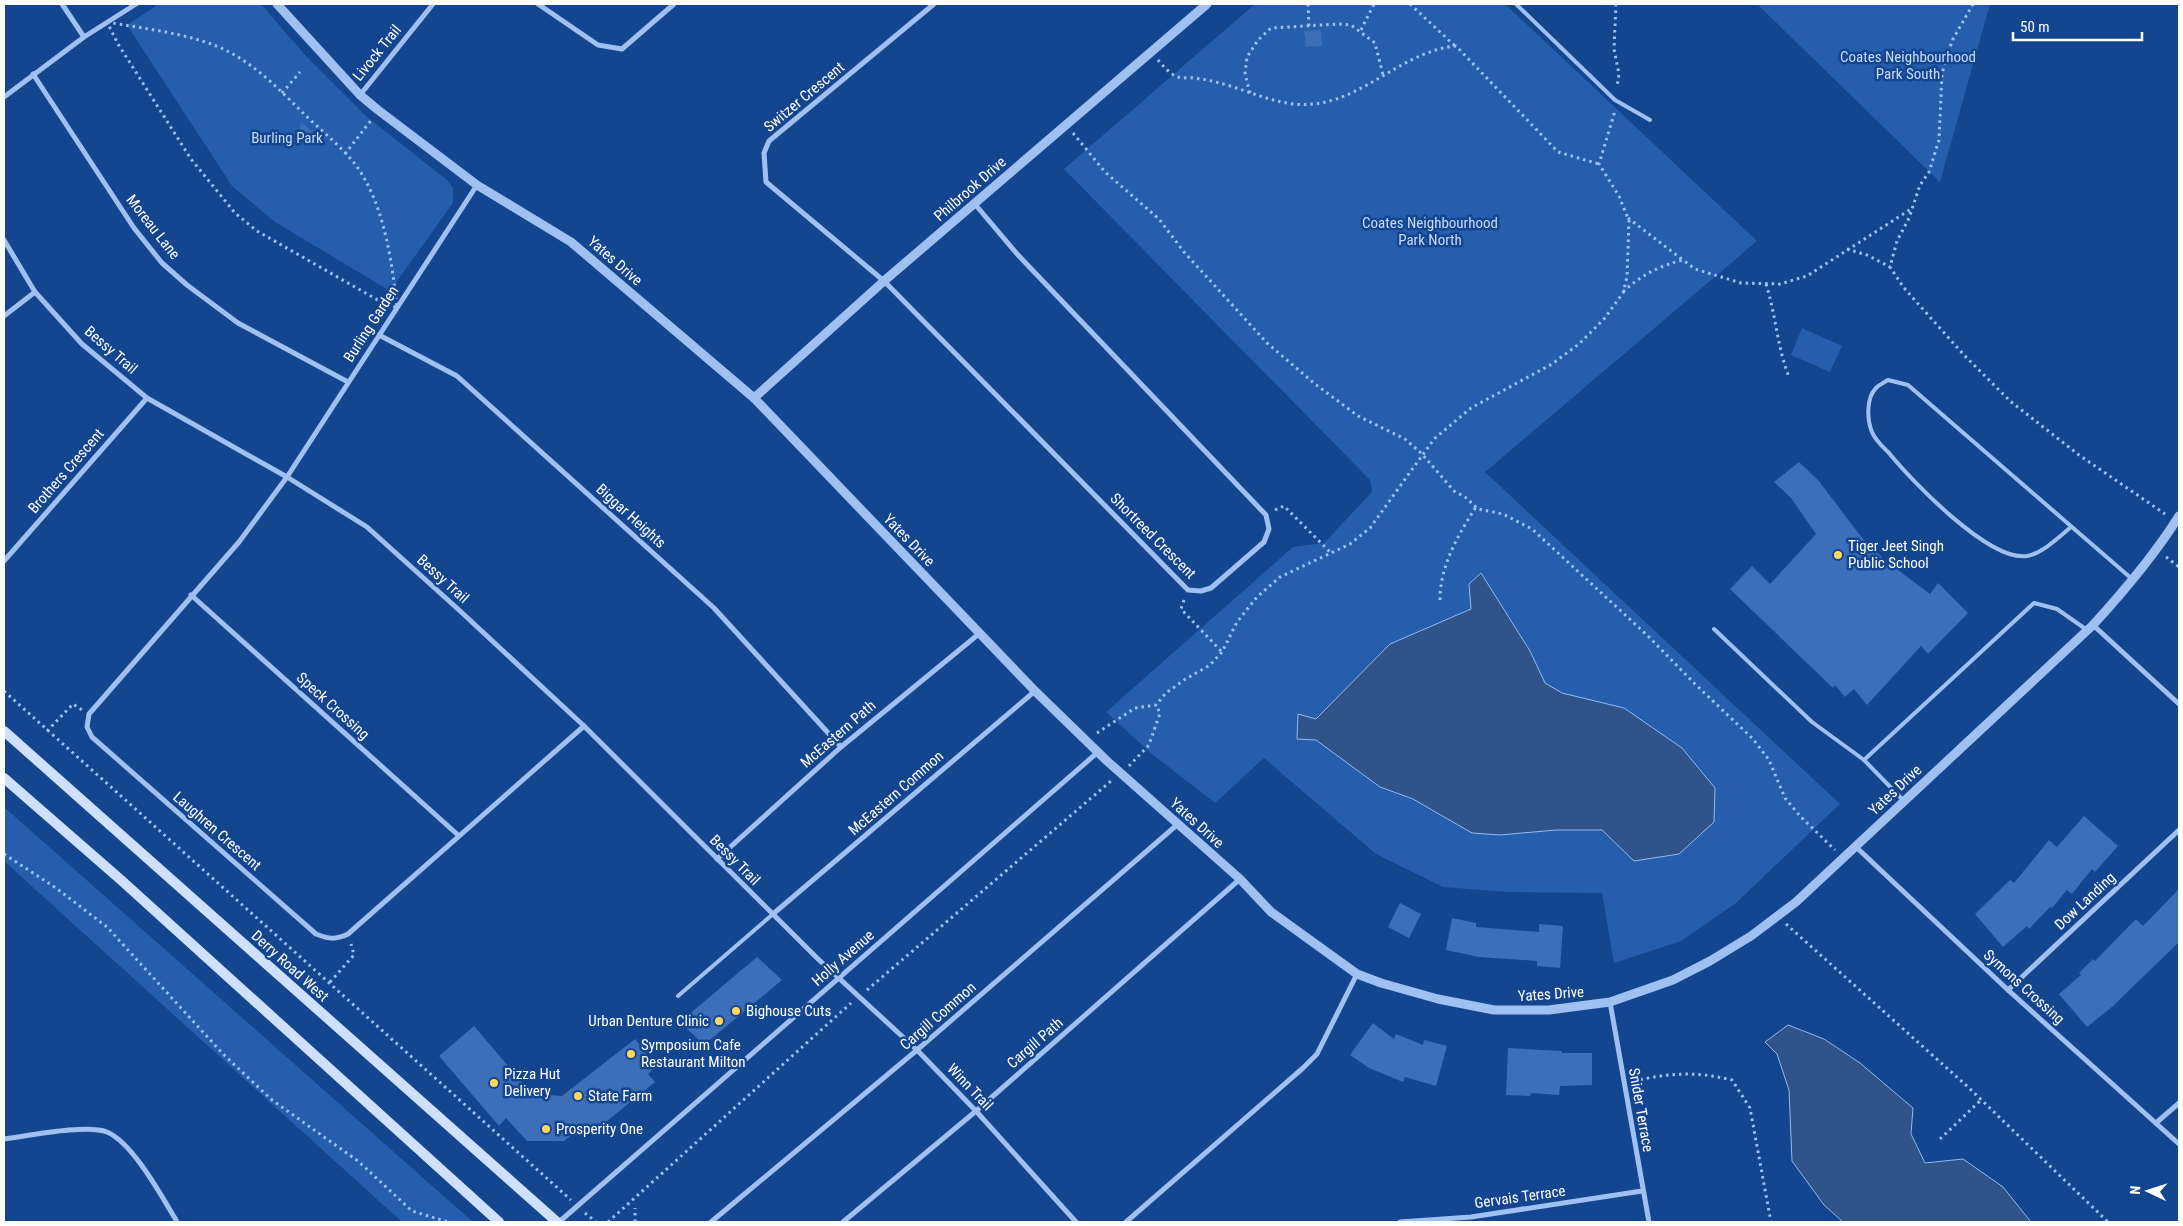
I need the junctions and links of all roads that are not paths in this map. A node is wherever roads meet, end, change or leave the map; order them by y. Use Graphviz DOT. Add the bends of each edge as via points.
graph roads {
  1 [pos="62,4"];
  2 [pos="136,4"];
  3 [pos="277,4"];
  4 [pos="433,4"];
  5 [pos="538,4"];
  6 [pos="674,4"];
  7 [pos="934,4"];
  8 [pos="1207,4"];
  9 [pos="1516,4"];
  10 [pos="84,37"];
  11 [pos="33,74"];
  12 [pos="360,95"];
  13 [pos="4,97"];
  14 [pos="1650,120"];
  15 [pos="477,185"];
  16 [pos="974,203"];
  17 [pos="4,240"];
  18 [pos="884,281"];
  19 [pos="35,292"];
  20 [pos="4,316"];
  21 [pos="380,335"];
  22 [pos="348,382"];
  23 [pos="147,398"];
  24 [pos="754,398"];
  25 [pos="287,477"];
  26 [pos="2177,519"];
  27 [pos="2072,527"];
  28 [pos="4,560"];
  29 [pos="2134,580"];
  30 [pos="191,595"];
  31 [pos="2090,627"];
  32 [pos="1714,630"];
  33 [pos="980,633"];
  34 [pos="1035,691"];
  35 [pos="2179,704"];
  36 [pos="584,726"];
  37 [pos="4,731"];
  38 [pos="841,746"];
  39 [pos="1098,752"];
  40 [pos="1864,760"];
  41 [pos="4,778"];
  42 [pos="1904,800"];
  43 [pos="1178,824"];
  44 [pos="2179,830"];
  45 [pos="458,835"];
  46 [pos="1855,846"];
  47 [pos="717,859"];
  48 [pos="1240,879"];
  49 [pos="773,914"];
  50 [pos="1357,974"];
  51 [pos="838,978"];
  52 [pos="2008,990"];
  53 [pos="678,996"];
  54 [pos="1610,1002"];
  55 [pos="917,1050"];
  56 [pos="2179,1102"];
  57 [pos="976,1111"];
  58 [pos="2156,1123"];
  59 [pos="4,1139"];
  60 [pos="2179,1144"];
  61 [pos="1642,1191"];
  62 [pos="176,1220"];
  63 [pos="1471,1220"];
  64 [pos="499,1222"];
  65 [pos="558,1222"];
  66 [pos="711,1222"];
  67 [pos="843,1222"];
  68 [pos="1076,1222"];
  69 [pos="1126,1222"];
  70 [pos="1400,1222"];
  71 [pos="1649,1222"];
  1 -- 10 [label="street"];
  2 -- 10 [label="street"];
  3 -- 12 [label="street, Yates Drive"];
  4 -- 12 [label="street, Livock Trail"];
  5 -- 6 [label="street" via="598,45 622,49"];
  7 -- 18 [label="street, Switzer Crescent" via="769,142 764,153 766,182"];
  8 -- 16 [label="street, Philbrook Drive"];
  9 -- 14 [label="lane" via="1615,100"];
  10 -- 11 [label="street"];
  11 -- 13 [label="street"];
  11 -- 22 [label="street, Moreau Lane" via="134,228 162,263 238,323"];
  12 -- 15 [label="street, Yates Drive"];
  15 -- 21 [label="street, Burling Garden"];
  15 -- 24 [label="street, Yates Drive" via="571,242"];
  16 -- 18 [label="street, Philbrook Drive"];
  16 -- 18 [label="street, Shortreed Crescent" via="1018,256 1266,515 1269,529 1264,542 1212,588 1188,590"];
  17 -- 19 [label="street, Bessy Trail"];
  18 -- 24 [label="street, Philbrook Drive"];
  19 -- 20 [label="street"];
  19 -- 23 [label="street, Bessy Trail" via="82,344"];
  21 -- 22 [label="street, Burling Garden"];
  21 -- 38 [label="street, Biggar Heights" via="457,376 714,608"];
  22 -- 25 [label="street, Burling Garden"];
  23 -- 25 [label="street, Bessy Trail"];
  23 -- 28 [label="street, Brothers Crescent"];
  24 -- 33 [label="street, Yates Drive"];
  25 -- 30 [label="street" via="239,542"];
  25 -- 36 [label="street, Bessy Trail" via="366,527"];
  26 -- 29 [label="street, Yates Drive"];
  27 -- 27 [label="lane" via="1908,385 1888,380 1875,389 1868,419 1872,434 1906,475 1977,537 2004,552 2026,556 2044,548"];
  27 -- 29 [label="lane"];
  29 -- 31 [label="street, Yates Drive"];
  30 -- 45 [label="street, Speck Crossing"];
  30 -- 45 [label="street, Laughren Crescent" via="89,714 87,727 92,737 316,934 328,939 348,934"];
  31 -- 35 [label="street"];
  31 -- 40 [label="lane" via="2057,609 2034,603"];
  31 -- 42 [label="street, Yates Drive"];
  32 -- 40 [label="lane" via="1812,722"];
  33 -- 34 [label="street, Yates Drive"];
  33 -- 38 [label="street, McEastern Path"];
  34 -- 39 [label="street, Yates Drive"];
  34 -- 49 [label="street, McEastern Common"];
  36 -- 45 [label="street"];
  36 -- 47 [label="street, Bessy Trail"];
  37 -- 65 [label="main road, Derry Road West" via="383,1071"];
  38 -- 47 [label="street, McEastern Path"];
  39 -- 43 [label="street, Yates Drive"];
  39 -- 51 [label="street, Holly Avenue"];
  40 -- 42 [label="lane"];
  41 -- 64 [label="main road"];
  42 -- 46 [label="street, Yates Drive"];
  43 -- 48 [label="street, Yates Drive"];
  43 -- 55 [label="street, Cargill Common"];
  44 -- 52 [label="street, Dow Landing"];
  46 -- 52 [label="street, Symons Crossing"];
  46 -- 54 [label="street, Yates Drive" via="1796,902 1743,941 1673,980"];
  47 -- 49 [label="street, Bessy Trail"];
  48 -- 50 [label="street, Yates Drive" via="1271,912"];
  48 -- 57 [label="street, Cargill Path"];
  49 -- 51 [label="street, Bessy Trail"];
  49 -- 53 [label="lane"];
  50 -- 54 [label="street, Yates Drive" via="1438,999 1494,1010 1549,1010"];
  50 -- 69 [label="street" via="1316,1054"];
  51 -- 55 [label="street, Winn Trail"];
  51 -- 65 [label="street, Holly Avenue"];
  52 -- 58 [label="street, Symons Crossing"];
  54 -- 61 [label="street, Snider Terrace"];
  55 -- 57 [label="street, Winn Trail"];
  55 -- 66 [label="street, Cargill Common"];
  56 -- 58 [label="street"];
  57 -- 67 [label="street, Cargill Path"];
  57 -- 68 [label="street, Winn Trail"];
  58 -- 60 [label="street, Symons Crossing"];
  59 -- 62 [label="street" via="90,1130 107,1132 120,1141 145,1170"];
  61 -- 63 [label="street, Gervais Terrace"];
  61 -- 71 [label="street, Snider Terrace"];
  63 -- 70 [label="street, Gervais Terrace"];
}
